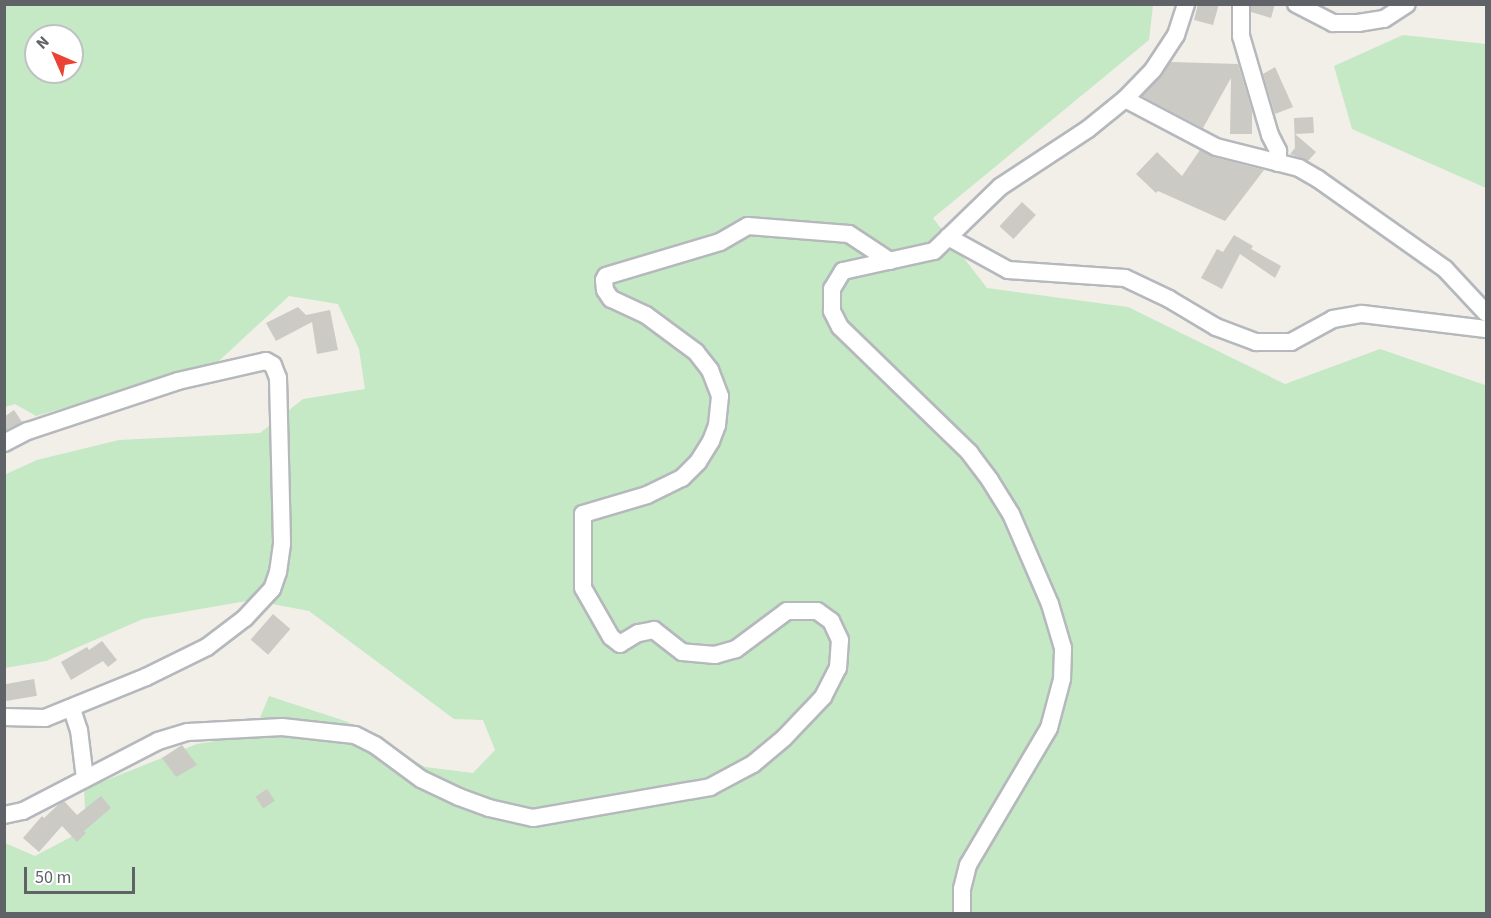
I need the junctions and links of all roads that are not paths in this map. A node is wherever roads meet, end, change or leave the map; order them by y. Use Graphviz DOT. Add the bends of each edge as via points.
graph roads {
  1 [pos="1186,4"];
  2 [pos="1240,4"];
  3 [pos="1296,4"];
  4 [pos="1407,4"];
  5 [pos="1125,99"];
  6 [pos="1278,163"];
  7 [pos="948,237"];
  8 [pos="890,261"];
  9 [pos="1486,313"];
  10 [pos="1486,329"];
  11 [pos="4,443"];
  12 [pos="72,709"];
  13 [pos="4,717"];
  14 [pos="85,779"];
  15 [pos="4,815"];
  16 [pos="962,914"];
  1 -- 5 [label="street" via="1176,34 1153,70"];
  2 -- 6 [label="street" via="1241,36 1278,151"];
  3 -- 4 [label="street" via="1333,23 1384,19"];
  5 -- 6 [label="street" via="1216,147"];
  5 -- 7 [label="street" via="1088,129 1000,187"];
  6 -- 9 [label="street" via="1299,168 1318,179 1445,269"];
  7 -- 8 [label="street" via="934,250"];
  7 -- 10 [label="street" via="1008,270 1125,278 1216,327 1257,342 1291,342 1333,319 1362,314"];
  8 -- 14 [label="street" via="849,234 748,226 720,242 606,276 604,280 611,299 646,315 696,352 710,370 720,396 711,441 682,478 647,495 583,514 583,588 611,637 620,645 638,633 654,630 682,652 715,655 736,649 787,611 817,611 831,621 840,640 838,668 824,697 753,764 710,787 533,818 489,808 440,788 355,735 282,727 188,732 158,741"];
  8 -- 16 [label="street" via="843,271 832,289 832,311 840,327 970,453 990,480 1011,514 1046,595 1063,648 1062,679 1049,728 968,865 962,889"];
  11 -- 12 [label="street" via="28,431 178,381 266,361 273,365 278,378 282,544 272,589 245,618 207,647"];
  12 -- 13 [label="street" via="45,718"];
  12 -- 14 [label="street" via="79,730"];
  14 -- 15 [label="street" via="22,811"];
}
